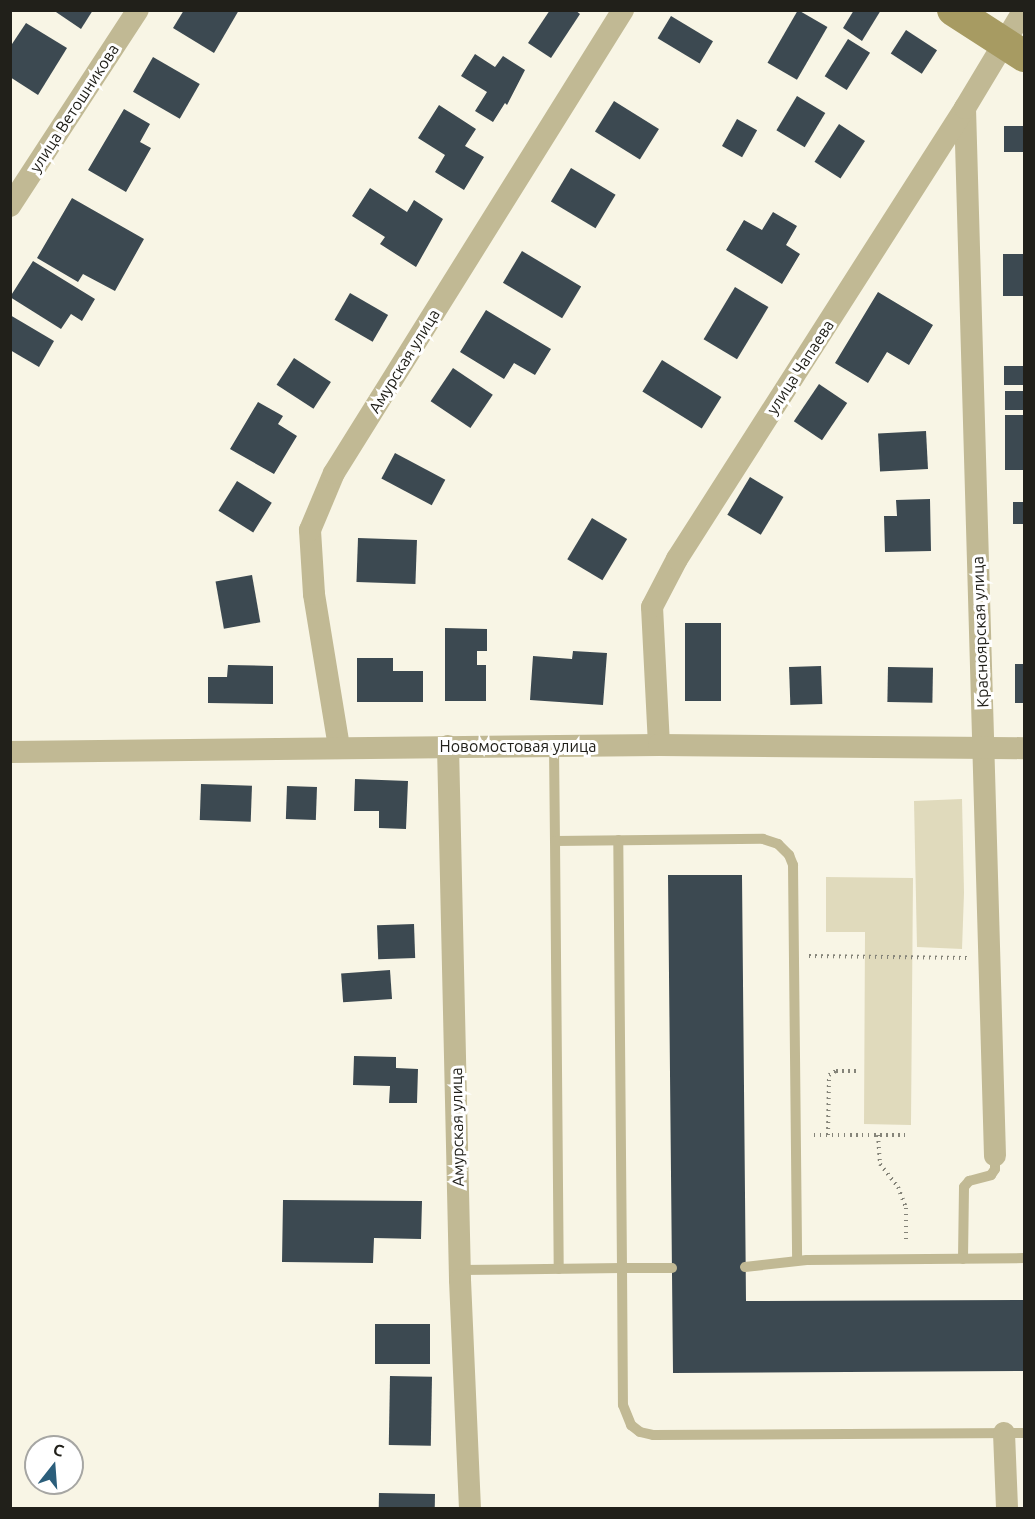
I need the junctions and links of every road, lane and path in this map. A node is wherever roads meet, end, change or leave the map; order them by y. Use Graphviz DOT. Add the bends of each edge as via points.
graph roads {
  1 [pos="138,10"];
  2 [pos="623,10"];
  3 [pos="953,10"];
  4 [pos="1024,10"];
  5 [pos="1014,49"];
  6 [pos="965,108"];
  7 [pos="10,206"];
  8 [pos="659,745"];
  9 [pos="448,746"];
  10 [pos="339,747"];
  11 [pos="554,747"];
  12 [pos="984,747"];
  13 [pos="1024,748"];
  14 [pos="10,752"];
  15 [pos="618,840"];
  16 [pos="555,841"];
  17 [pos="794,956"];
  18 [pos="990,958"];
  19 [pos="858,1071"];
  20 [pos="795,1134"];
  21 [pos="828,1135"];
  22 [pos="878,1135"];
  23 [pos="905,1135"];
  24 [pos="995,1156"];
  25 [pos="1024,1258"];
  26 [pos="906,1259"];
  27 [pos="963,1259"];
  28 [pos="796,1260"];
  29 [pos="746,1267"];
  30 [pos="622,1268"];
  31 [pos="672,1268"];
  32 [pos="559,1269"];
  33 [pos="460,1270"];
  34 [pos="1014,1433"];
  35 [pos="470,1509"];
  36 [pos="1007,1509"];
  1 -- 7 [label="street, улица Ветошникова"];
  2 -- 10 [label="street, Амурская улица" via="334,473 310,530 314,594"];
  3 -- 5 [label="street"];
  4 -- 5 [label="street, улица Чапаева"];
  5 -- 6 [label="street, улица Чапаева"];
  6 -- 8 [label="street, улица Чапаева" via="677,559 652,607"];
  6 -- 12 [label="street, Красноярская улица"];
  8 -- 11 [label="street, Новомостовая улица"];
  8 -- 12 [label="street, Новомостовая улица"];
  9 -- 10 [label="street, Новомостовая улица"];
  9 -- 11 [label="street, Новомостовая улица"];
  9 -- 33 [label="street, Амурская улица"];
  10 -- 14 [label="street, Новомостовая улица"];
  11 -- 16 [label="lane"];
  12 -- 13 [label="street, Новомостовая улица"];
  12 -- 18 [label="street, Красноярская улица"];
  15 -- 16 [label="lane"];
  15 -- 17 [label="lane" via="763,839 778,844 793,865"];
  15 -- 30 [label="lane"];
  16 -- 32 [label="lane"];
  17 -- 18 [label="path"];
  17 -- 20 [label="lane"];
  18 -- 24 [label="street, Красноярская улица"];
  19 -- 21 [label="path" via="836,1071 830,1075"];
  20 -- 21 [label="path"];
  20 -- 28 [label="lane"];
  21 -- 22 [label="path"];
  22 -- 23 [label="path"];
  22 -- 26 [label="path" via="880,1164 898,1187 906,1208"];
  24 -- 27 [label="lane" via="991,1175 964,1186"];
  25 -- 27 [label="lane"];
  26 -- 27 [label="lane"];
  26 -- 28 [label="lane"];
  28 -- 29 [label="lane"];
  30 -- 31 [label="lane"];
  30 -- 32 [label="lane"];
  30 -- 34 [label="lane" via="623,1405 631,1425 640,1432 653,1436"];
  32 -- 33 [label="lane"];
  33 -- 35 [label="street, Амурская улица"];
  34 -- 36 [label="street"];
}
